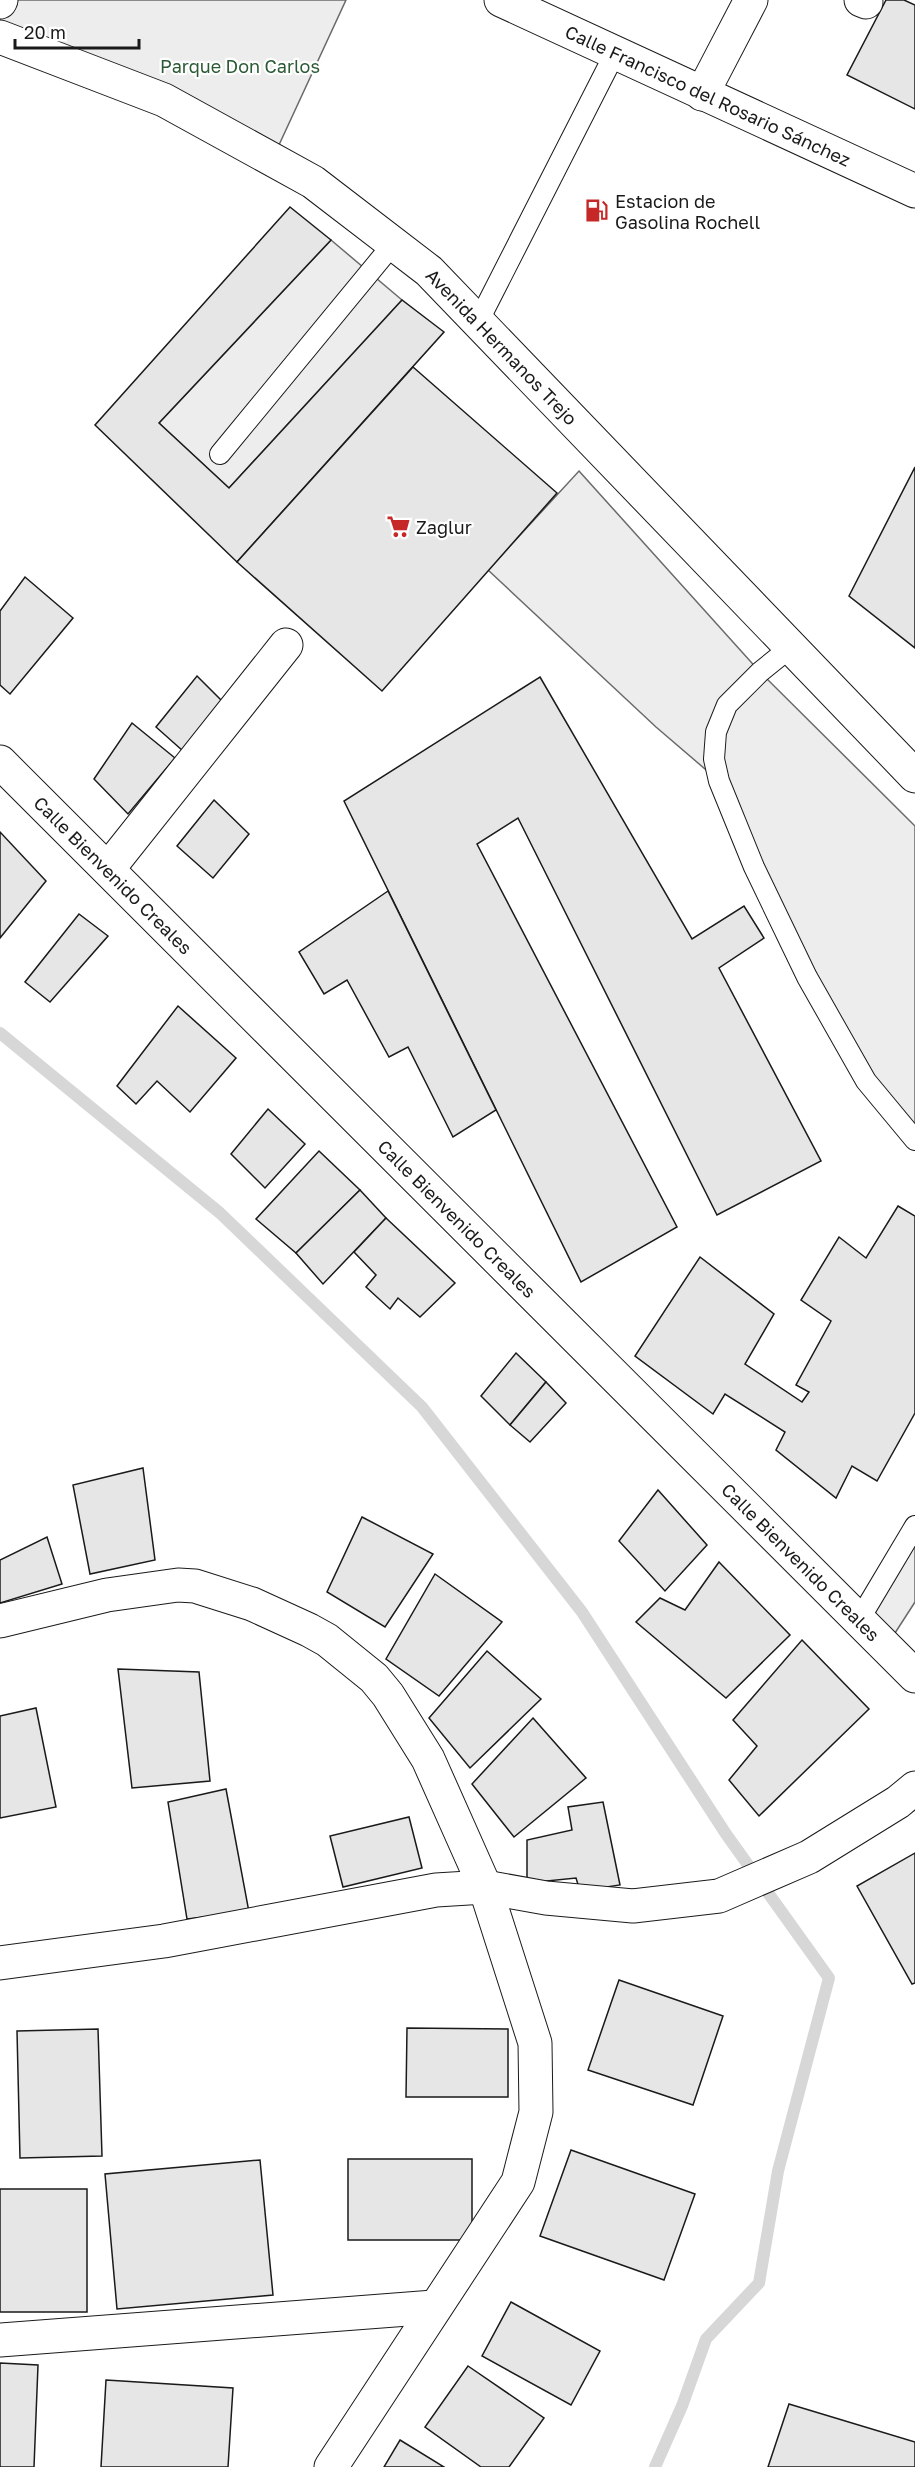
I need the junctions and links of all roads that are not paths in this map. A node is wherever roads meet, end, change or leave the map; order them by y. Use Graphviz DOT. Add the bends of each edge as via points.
graph roads {
  1 [pos="501,0"];
  2 [pos="751,0"];
  3 [pos="0,37"];
  4 [pos="615,53"];
  5 [pos="702,94"];
  6 [pos="915,191"];
  7 [pos="393,244"];
  8 [pos="478,322"];
  9 [pos="220,454"];
  10 [pos="286,645"];
  11 [pos="791,647"];
  12 [pos="0,762"];
  13 [pos="915,776"];
  14 [pos="108,869"];
  15 [pos="915,1140"];
  16 [pos="915,1526"];
  17 [pos="859,1620"];
  18 [pos="0,1621"];
  19 [pos="915,1676"];
  20 [pos="915,1788"];
  21 [pos="485,1887"];
  22 [pos="0,1963"];
  23 [pos="434,2307"];
  24 [pos="0,2340"];
  25 [pos="331,2467"];
  1 -- 4 [label="street, Calle Francisco del Rosario Sánchez"];
  2 -- 5 [label="street"];
  3 -- 7 [label="street, Avenida Hermanos Trejo" via="164,100 313,182"];
  4 -- 5 [label="street, Calle Francisco del Rosario Sánchez"];
  4 -- 8 [label="lane"];
  5 -- 6 [label="street, Calle Francisco del Rosario Sánchez"];
  7 -- 8 [label="street, Avenida Hermanos Trejo" via="429,271"];
  7 -- 9 [label="lane"];
  8 -- 11 [label="street, Avenida Hermanos Trejo"];
  10 -- 14 [label="street"];
  11 -- 13 [label="street, Avenida Hermanos Trejo"];
  11 -- 15 [label="lane" via="727,705 716,732 714,759 719,781 754,867 807,977 866,1081"];
  12 -- 14 [label="street, Calle Bienvenido Creales"];
  14 -- 17 [label="street, Calle Bienvenido Creales"];
  16 -- 17 [label="lane"];
  17 -- 19 [label="street, Calle Bienvenido Creales"];
  18 -- 21 [label="street" via="107,1595 178,1585 195,1586 252,1604 309,1630 374,1678 388,1695 428,1759"];
  20 -- 21 [label="street" via="809,1857 719,1896 633,1906 546,1898"];
  21 -- 22 [label="street" via="436,1890 164,1941"];
  21 -- 23 [label="street" via="535,2043 536,2112 518,2182"];
  23 -- 24 [label="street"];
  23 -- 25 [label="street"];
}
